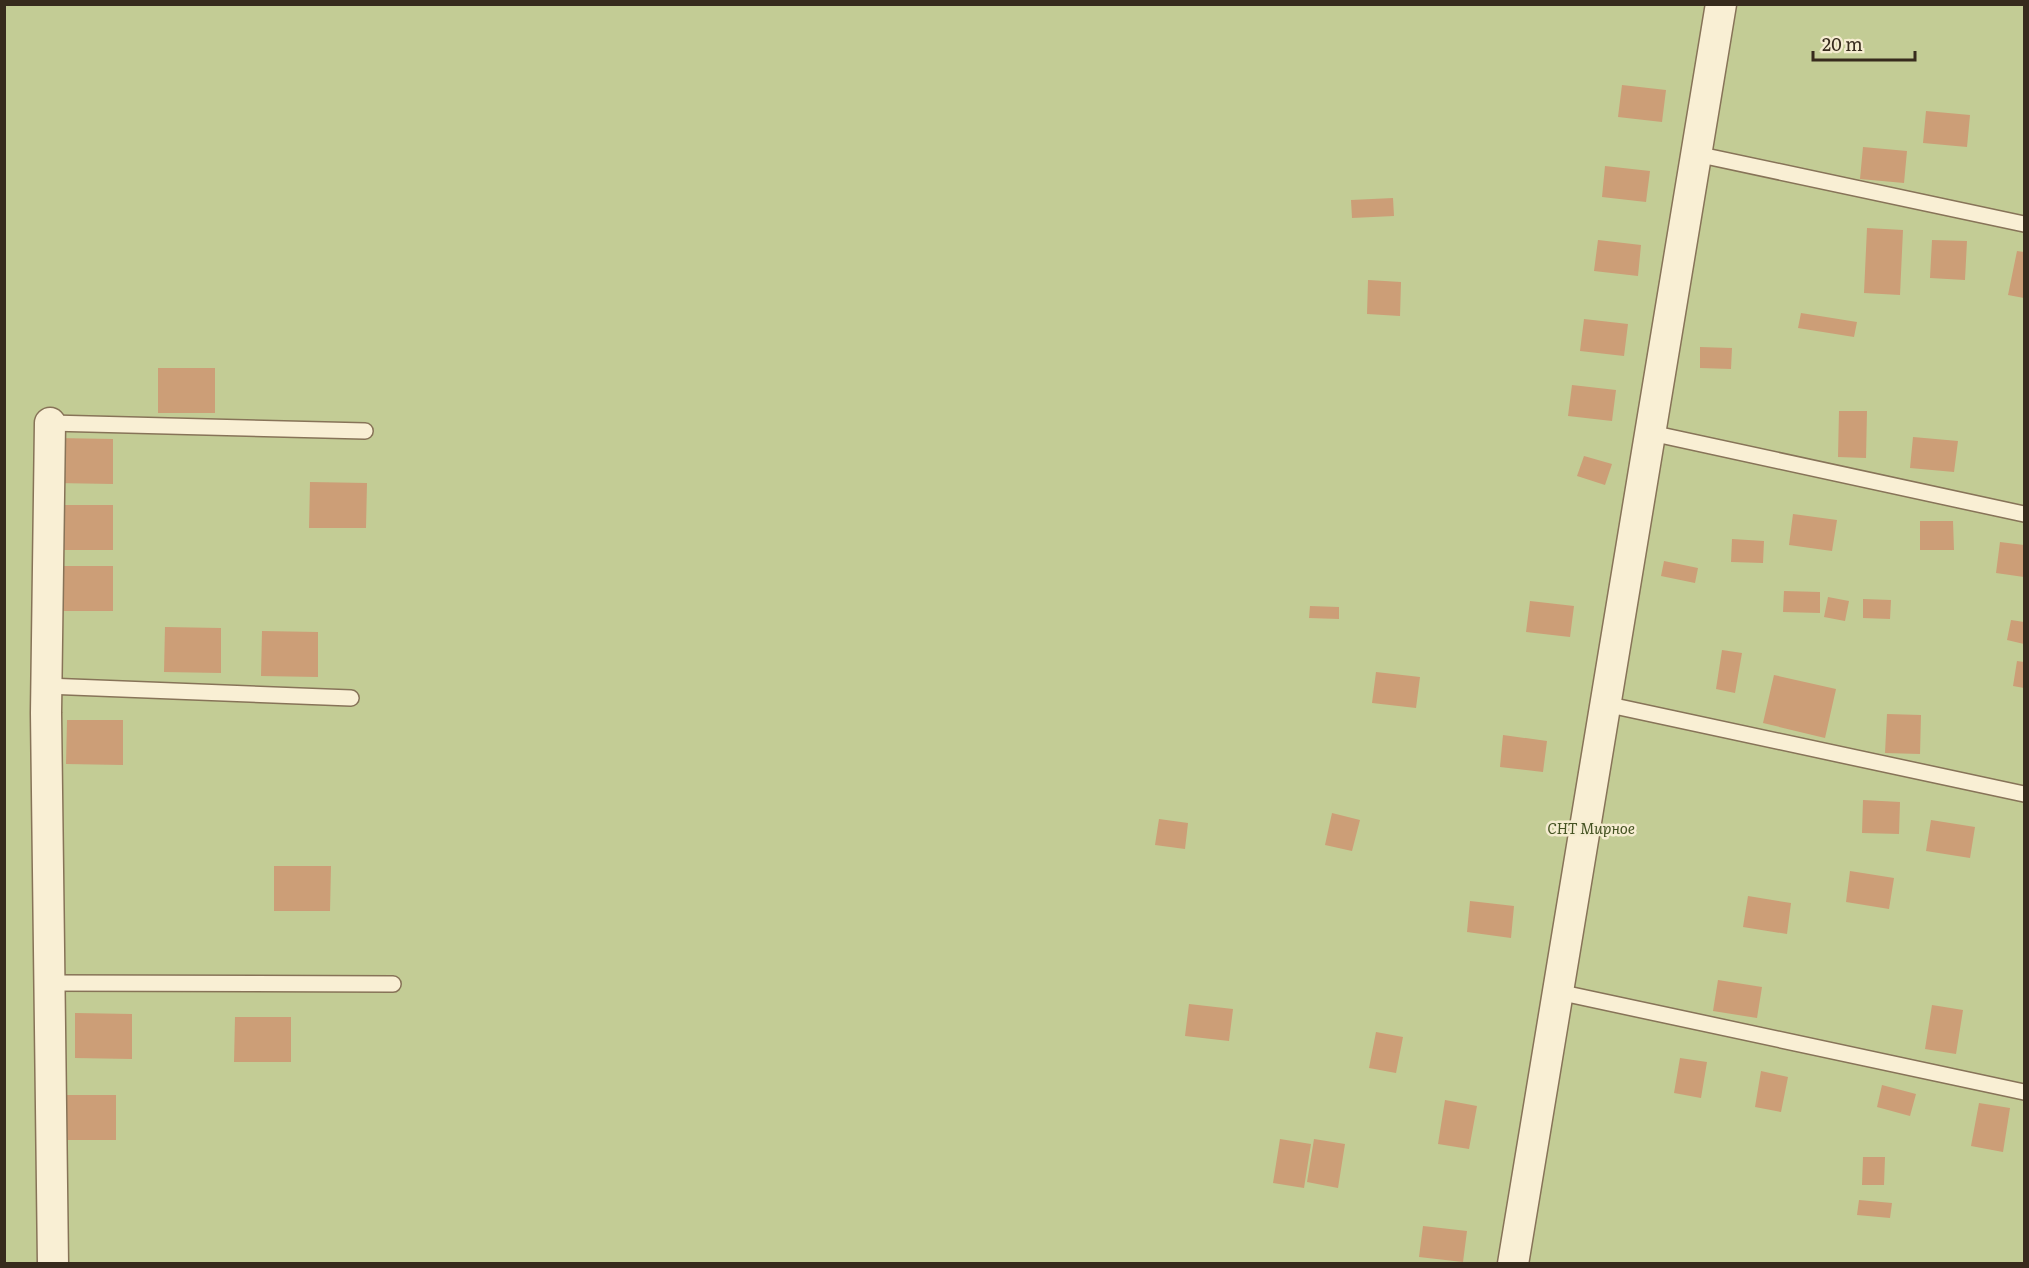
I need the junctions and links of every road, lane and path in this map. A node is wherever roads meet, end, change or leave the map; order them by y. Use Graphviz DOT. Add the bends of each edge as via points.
graph roads {
  1 [pos="1721,4"];
  2 [pos="1696,154"];
  3 [pos="2025,224"];
  4 [pos="50,423"];
  5 [pos="365,431"];
  6 [pos="1650,433"];
  7 [pos="2025,514"];
  8 [pos="46,687"];
  9 [pos="351,698"];
  10 [pos="1605,704"];
  11 [pos="2025,794"];
  12 [pos="49,982"];
  13 [pos="393,984"];
  14 [pos="1558,992"];
  15 [pos="2025,1092"];
  16 [pos="53,1263"];
  17 [pos="1513,1263"];
  1 -- 2 [label="street"];
  2 -- 3 [label="lane"];
  2 -- 6 [label="street"];
  4 -- 5 [label="lane"];
  4 -- 8 [label="street"];
  6 -- 7 [label="lane"];
  6 -- 10 [label="street"];
  8 -- 9 [label="lane"];
  8 -- 12 [label="street"];
  10 -- 11 [label="lane"];
  10 -- 14 [label="street"];
  12 -- 13 [label="lane"];
  12 -- 16 [label="street"];
  14 -- 15 [label="lane"];
  14 -- 17 [label="street"];
}
